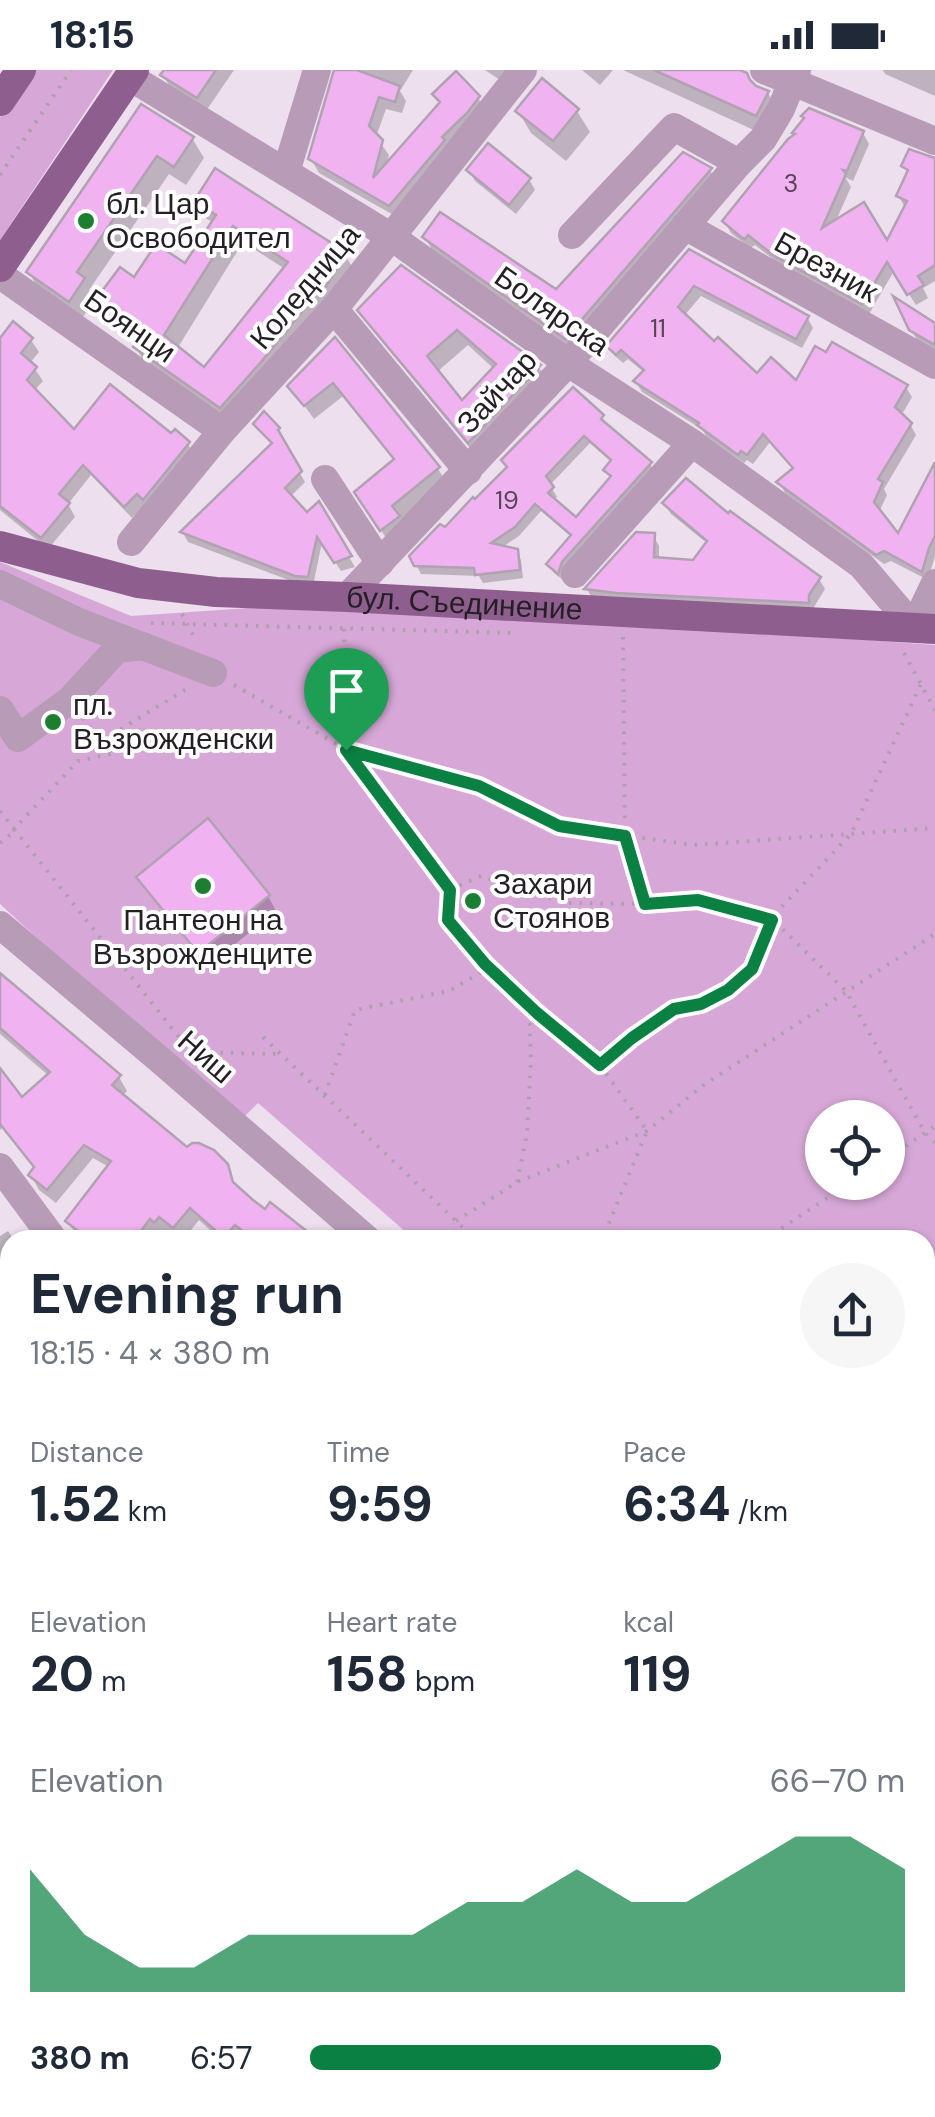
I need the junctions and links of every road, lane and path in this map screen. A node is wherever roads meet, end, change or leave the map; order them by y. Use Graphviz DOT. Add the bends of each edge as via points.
graph roads {
  1 [pos="21,70"];
  2 [pos="71,70"];
  3 [pos="317,70"];
  4 [pos="523,70"];
  5 [pos="764,70"];
  6 [pos="132,73"];
  7 [pos="794,76"];
  8 [pos="0,101"];
  9 [pos="935,141"];
  10 [pos="739,164"];
  11 [pos="286,172"];
  12 [pos="0,176"];
  13 [pos="685,226"];
  14 [pos="390,236"];
  15 [pos="572,236"];
  16 [pos="0,267"];
  17 [pos="0,275"];
  18 [pos="334,309"];
  19 [pos="568,363"];
  20 [pos="935,365"];
  21 [pos="222,431"];
  22 [pos="692,443"];
  23 [pos="468,471"];
  24 [pos="324,479"];
  25 [pos="131,542"];
  26 [pos="0,546"];
  27 [pos="380,563"];
  28 [pos="575,574"];
  29 [pos="935,582"];
  30 [pos="0,584"];
  31 [pos="168,588"];
  32 [pos="347,596"];
  33 [pos="344,629"];
  34 [pos="917,635"];
  35 [pos="623,636"];
  36 [pos="143,646"];
  37 [pos="214,673"];
  38 [pos="921,684"];
  39 [pos="70,700"];
  40 [pos="0,710"];
  41 [pos="935,710"];
  42 [pos="346,750"];
  43 [pos="111,754"];
  44 [pos="0,811"];
  45 [pos="935,828"];
  46 [pos="15,830"];
  47 [pos="851,834"];
  48 [pos="625,836"];
  49 [pos="0,844"];
  50 [pos="450,890"];
  51 [pos="645,904"];
  52 [pos="772,920"];
  53 [pos="0,926"];
  54 [pos="935,934"];
  55 [pos="489,967"];
  56 [pos="846,991"];
  57 [pos="529,1005"];
  58 [pos="263,1037"];
  59 [pos="280,1054"];
  60 [pos="600,1065"];
  61 [pos="325,1095"];
  62 [pos="935,1126"];
  63 [pos="647,1131"];
  64 [pos="926,1133"];
  65 [pos="935,1142"];
  66 [pos="905,1147"];
  67 [pos="0,1167"];
  68 [pos="517,1182"];
  69 [pos="825,1200"];
  70 [pos="456,1220"];
  71 [pos="46,1230"];
  72 [pos="356,1230"];
  73 [pos="466,1230"];
  74 [pos="606,1230"];
  75 [pos="779,1230"];
  1 -- 8 [label="main road"];
  2 -- 12 [label="path"];
  3 -- 11 [label="street"];
  4 -- 14 [label="street, Коледница"];
  5 -- 7 [label="street"];
  6 -- 11 [label="street, Болярска"];
  6 -- 16 [label="main road"];
  7 -- 9 [label="street"];
  7 -- 10 [label="street, Зайчар" via="782,109"];
  10 -- 13 [label="street, Зайчар"];
  10 -- 15 [label="street" via="674,127"];
  11 -- 14 [label="street, Болярска"];
  13 -- 19 [label="street, Зайчар"];
  13 -- 20 [label="street, Брезник"];
  14 -- 18 [label="street, Коледница"];
  14 -- 19 [label="street, Болярска"];
  17 -- 21 [label="street, Боянци"];
  18 -- 21 [label="street, Коледница"];
  18 -- 23 [label="street"];
  19 -- 22 [label="street, Болярска"];
  19 -- 23 [label="street, Зайчар"];
  21 -- 25 [label="street, Коледница"];
  22 -- 28 [label="street"];
  22 -- 34 [label="street, Болярска" via="861,565"];
  23 -- 27 [label="street, Зайчар"];
  24 -- 27 [label="street"];
  26 -- 31 [label="main road, бул. Съединение"];
  27 -- 32 [label="street, Зайчар"];
  29 -- 34 [label="street"];
  30 -- 36 [label="street"];
  31 -- 32 [label="main road, бул. Съединение"];
  31 -- 37 [label="path"];
  32 -- 34 [label="main road, бул. Съединение"];
  33 -- 42 [label="path"];
  34 -- 38 [label="path"];
  35 -- 48 [label="path"];
  36 -- 37 [label="street"];
  36 -- 39 [label="street" via="117,649"];
  37 -- 42 [label="path"];
  37 -- 43 [label="path" via="114,733"];
  38 -- 41 [label="path"];
  38 -- 47 [label="path"];
  39 -- 40 [label="street" via="18,738"];
  39 -- 43 [label="path"];
  42 -- 48 [label="path" via="479,786 559,826"];
  42 -- 50 [label="path"];
  43 -- 46 [label="path" via="78,762"];
  44 -- 46 [label="path"];
  45 -- 47 [label="path"];
  46 -- 49 [label="path"];
  46 -- 59 [label="path" via="190,1051"];
  47 -- 48 [label="path" via="693,845"];
  47 -- 52 [label="path"];
  48 -- 51 [label="path"];
  50 -- 51 [label="path" via="481,876 567,903"];
  50 -- 55 [label="path" via="448,920"];
  51 -- 52 [label="path" via="698,900"];
  52 -- 56 [label="path"];
  52 -- 60 [label="path" via="752,969 728,990 674,1009"];
  53 -- 72 [label="street, Ниш"];
  54 -- 56 [label="path"];
  55 -- 57 [label="path"];
  55 -- 61 [label="path" via="449,991 354,1010"];
  56 -- 63 [label="path" via="705,1084"];
  56 -- 64 [label="path"];
  57 -- 60 [label="path"];
  57 -- 68 [label="path" via="527,1134"];
  58 -- 59 [label="path"];
  59 -- 61 [label="path"];
  60 -- 63 [label="path"];
  61 -- 70 [label="path"];
  62 -- 64 [label="path"];
  63 -- 68 [label="path"];
  63 -- 74 [label="path"];
  64 -- 65 [label="path"];
  64 -- 66 [label="path"];
  67 -- 71 [label="street"];
  68 -- 70 [label="path"];
  69 -- 75 [label="path"];
  70 -- 73 [label="path"];
}
